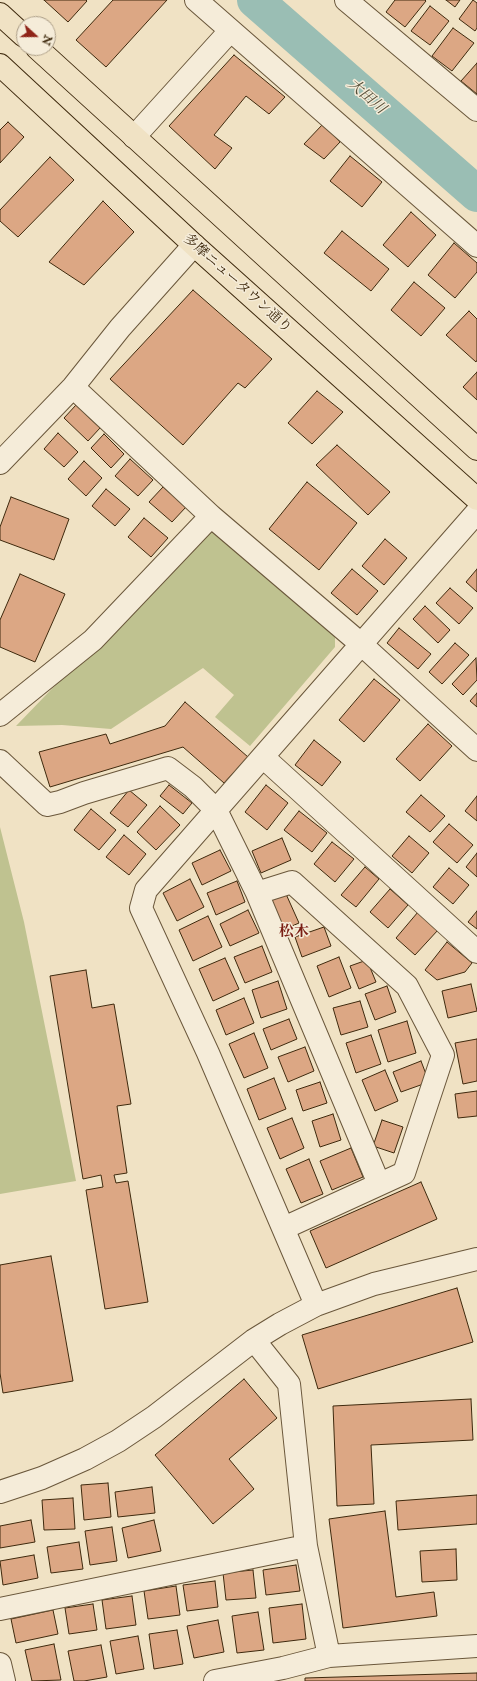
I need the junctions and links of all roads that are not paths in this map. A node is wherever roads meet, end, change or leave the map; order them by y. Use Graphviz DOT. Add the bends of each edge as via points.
graph roads {
  1 [pos="196,0"];
  2 [pos="346,0"];
  3 [pos="0,14"];
  4 [pos="16,29"];
  5 [pos="230,31"];
  6 [pos="46,56"];
  7 [pos="0,65"];
  8 [pos="477,110"];
  9 [pos="134,136"];
  10 [pos="194,245"];
  11 [pos="477,246"];
  12 [pos="73,387"];
  13 [pos="477,449"];
  14 [pos="0,463"];
  15 [pos="477,499"];
  16 [pos="477,512"];
  17 [pos="211,516"];
  18 [pos="361,644"];
  19 [pos="0,715"];
  20 [pos="477,750"];
  21 [pos="263,757"];
  22 [pos="0,761"];
  23 [pos="216,810"];
  24 [pos="257,893"];
  25 [pos="477,952"];
  26 [pos="379,1184"];
  27 [pos="284,1228"];
  28 [pos="477,1259"];
  29 [pos="316,1305"];
  30 [pos="254,1340"];
  31 [pos="0,1492"];
  32 [pos="306,1546"];
  33 [pos="0,1609"];
  34 [pos="477,1646"];
  35 [pos="329,1656"];
  36 [pos="0,1664"];
  37 [pos="284,1675"];
  38 [pos="4,1681"];
  39 [pos="215,1681"];
  1 -- 5 [label="street"];
  2 -- 8 [label="street"];
  3 -- 4 [label="main road"];
  5 -- 9 [label="street"];
  5 -- 11 [label="street"];
  6 -- 9 [label="main road"];
  7 -- 10 [label="main road, 多摩ニュータウン通り"];
  9 -- 13 [label="main road"];
  10 -- 12 [label="street" via="120,328"];
  10 -- 15 [label="main road, 多摩ニュータウン通り"];
  12 -- 14 [label="street"];
  12 -- 17 [label="street"];
  16 -- 18 [label="street"];
  17 -- 18 [label="street"];
  17 -- 19 [label="street" via="93,640"];
  18 -- 20 [label="street"];
  18 -- 21 [label="street"];
  21 -- 23 [label="street"];
  21 -- 25 [label="street"];
  22 -- 23 [label="street" via="47,805 168,768 193,787"];
  23 -- 24 [label="street"];
  23 -- 27 [label="street" via="146,890 141,908 208,1053"];
  24 -- 26 [label="street"];
  24 -- 26 [label="street" via="292,882 407,986 442,1055 404,1174"];
  26 -- 27 [label="street"];
  27 -- 29 [label="street"];
  28 -- 29 [label="street" via="374,1284"];
  29 -- 30 [label="street"];
  30 -- 31 [label="street" via="154,1417 118,1441 42,1478"];
  30 -- 32 [label="street" via="289,1384"];
  32 -- 33 [label="street"];
  32 -- 35 [label="street"];
  34 -- 35 [label="street"];
  35 -- 37 [label="street"];
  36 -- 38 [label="street"];
  37 -- 39 [label="street"];
}
